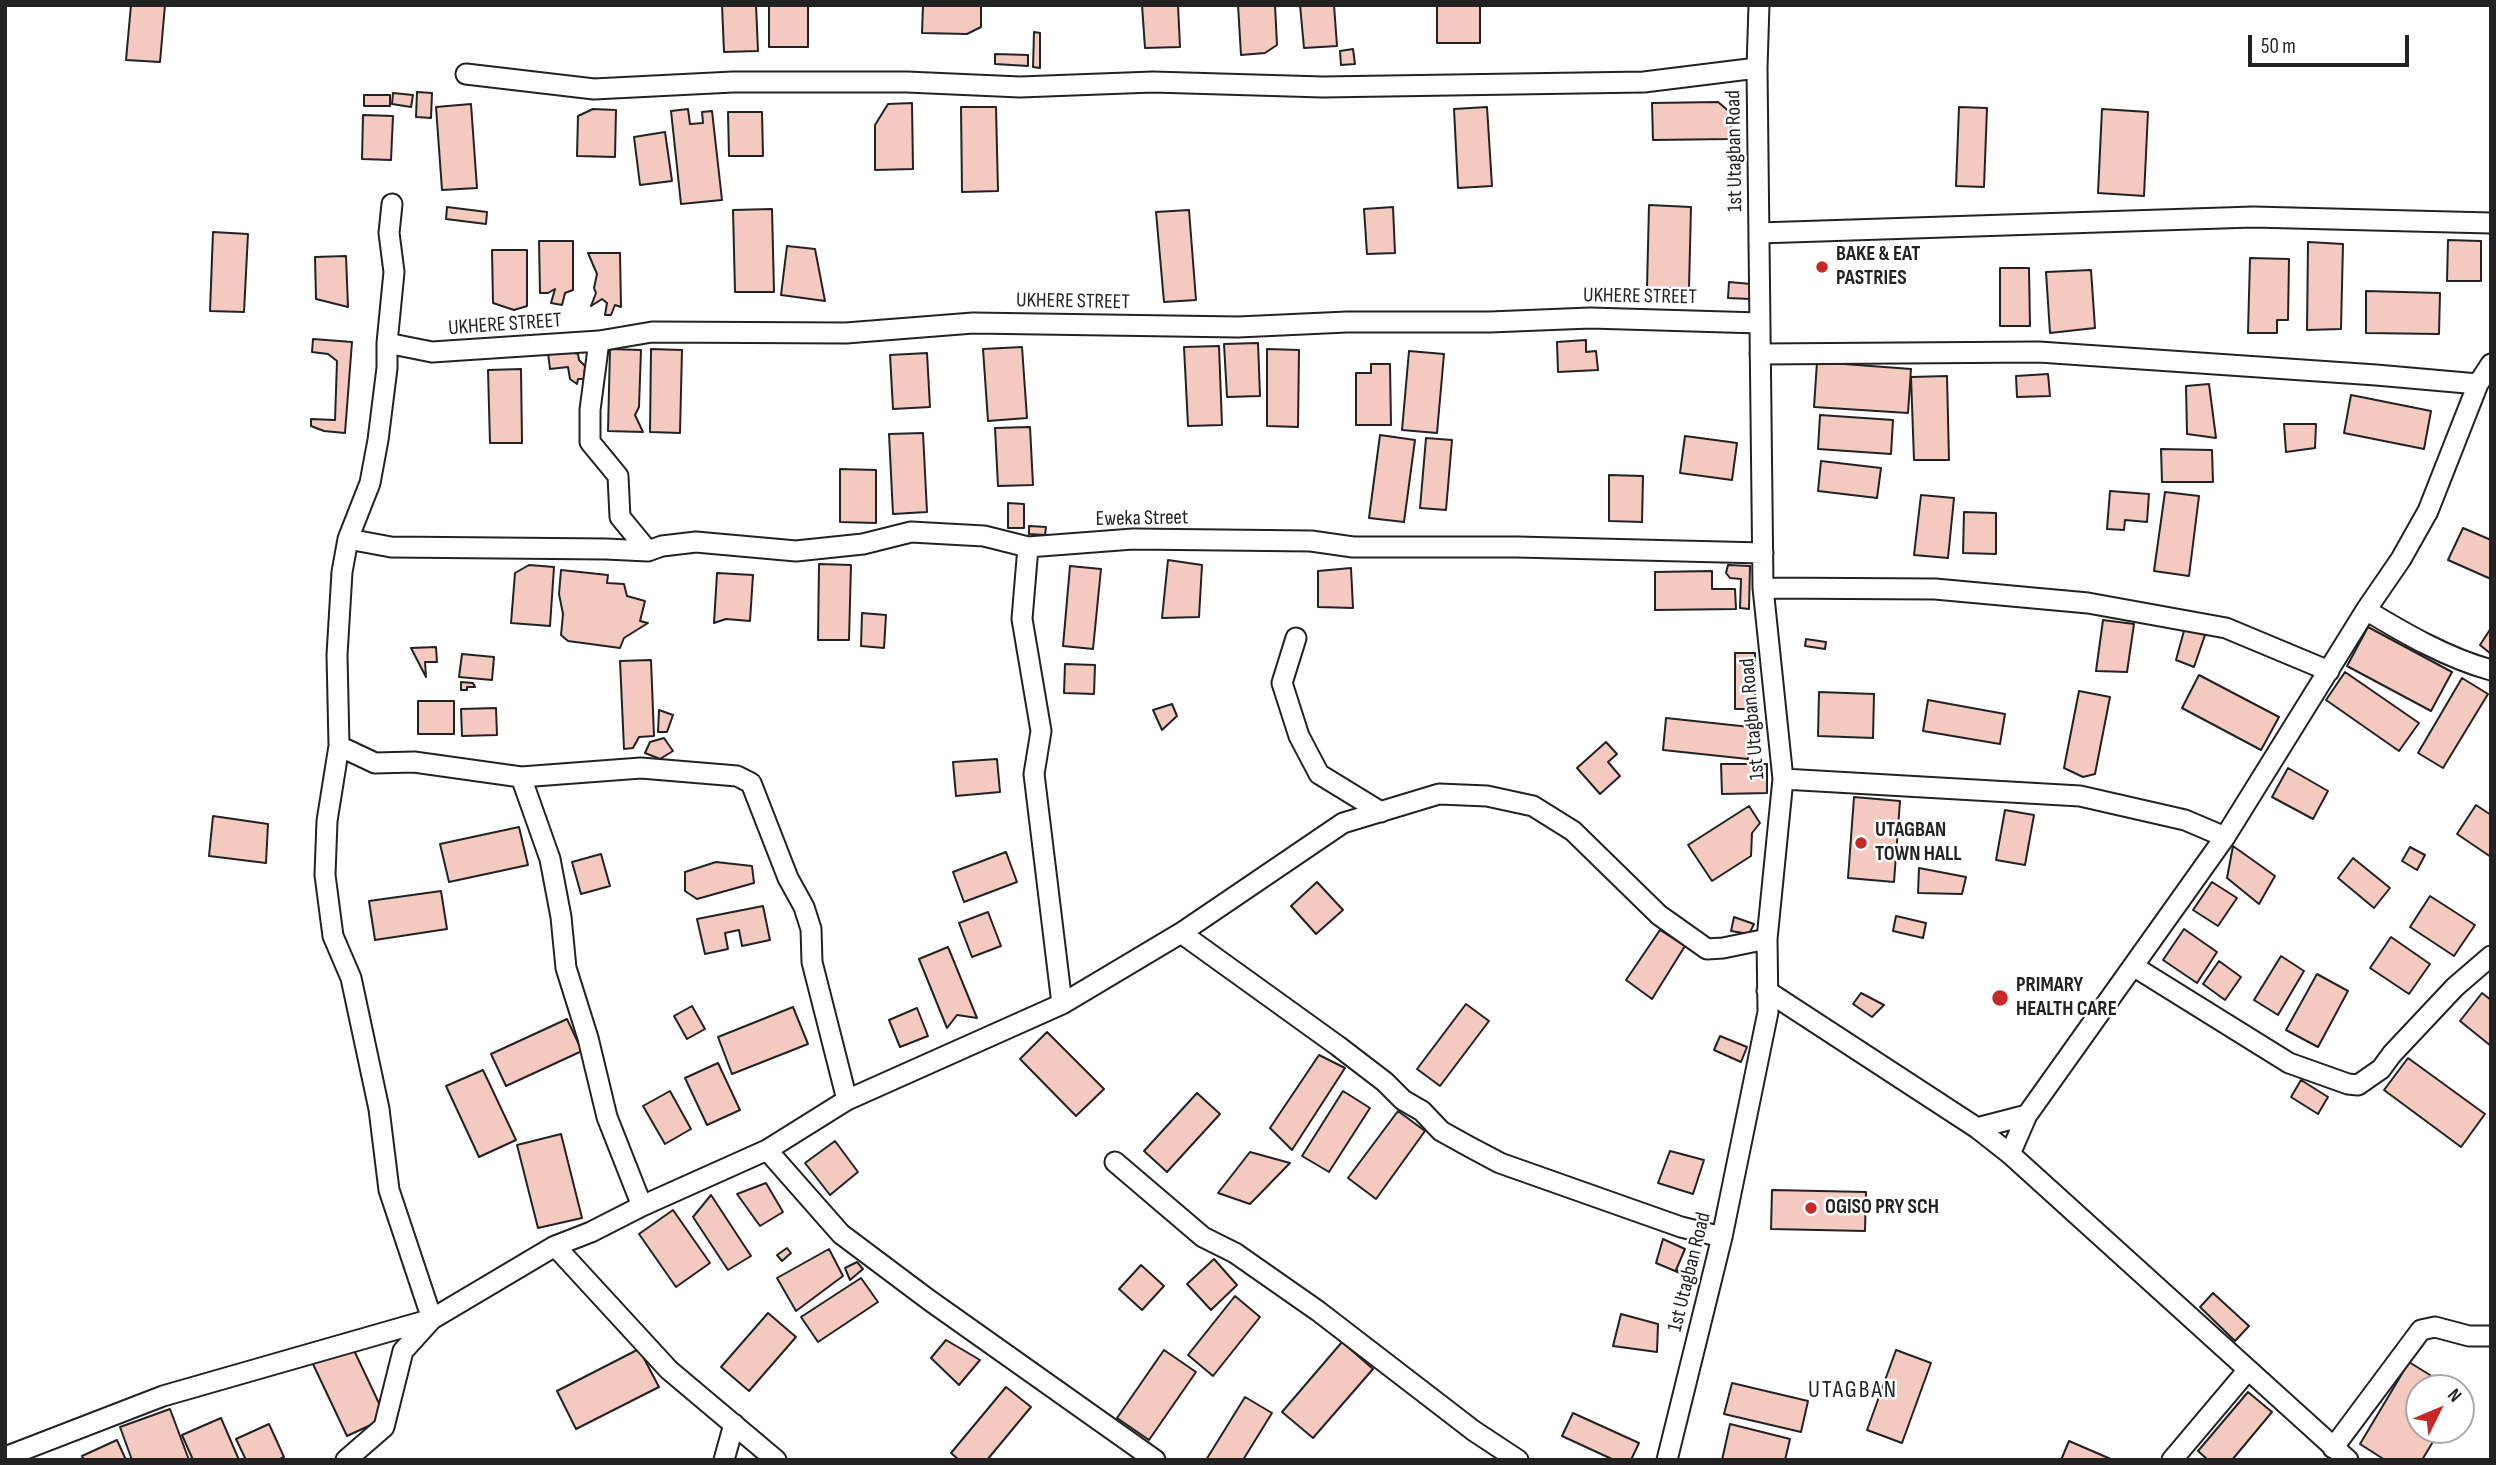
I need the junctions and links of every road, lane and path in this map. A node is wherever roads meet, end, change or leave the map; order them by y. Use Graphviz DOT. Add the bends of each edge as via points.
graph roads {
  1 [pos="1759,5"];
  2 [pos="1757,68"];
  3 [pos="466,74"];
  4 [pos="392,204"];
  5 [pos="2491,223"];
  6 [pos="1759,233"];
  7 [pos="1760,323"];
  8 [pos="599,341"];
  9 [pos="387,343"];
  10 [pos="1760,354"];
  11 [pos="2491,364"];
  12 [pos="2478,384"];
  13 [pos="348,540"];
  14 [pos="1028,547"];
  15 [pos="648,551"];
  16 [pos="1763,553"];
  17 [pos="1763,587"];
  18 [pos="2365,610"];
  19 [pos="1296,638"];
  20 [pos="2491,670"];
  21 [pos="2329,671"];
  22 [pos="339,746"];
  23 [pos="521,777"];
  24 [pos="1783,779"];
  25 [pos="1381,812"];
  26 [pos="2225,837"];
  27 [pos="1181,933"];
  28 [pos="1767,939"];
  29 [pos="2491,956"];
  30 [pos="2133,966"];
  31 [pos="1767,991"];
  32 [pos="1062,1004"];
  33 [pos="847,1100"];
  34 [pos="2027,1115"];
  35 [pos="1978,1128"];
  36 [pos="766,1150"];
  37 [pos="2010,1154"];
  38 [pos="1115,1162"];
  39 [pos="642,1206"];
  40 [pos="1723,1237"];
  41 [pos="555,1246"];
  42 [pos="432,1320"];
  43 [pos="2491,1336"];
  44 [pos="2248,1370"];
  45 [pos="734,1424"];
  46 [pos="2341,1454"];
  47 [pos="5,1458"];
  48 [pos="346,1460"];
  49 [pos="724,1460"];
  50 [pos="776,1460"];
  51 [pos="1154,1460"];
  52 [pos="1518,1460"];
  53 [pos="1667,1460"];
  54 [pos="2172,1460"];
  1 -- 2 [label="street, 1st Utagban Road"];
  2 -- 3 [label="street" via="1644,82 1323,87 1153,82 1020,87 733,82 594,89"];
  2 -- 6 [label="street, 1st Utagban Road"];
  4 -- 9 [label="street" via="389,233 394,272"];
  5 -- 6 [label="street" via="2253,217"];
  6 -- 7 [label="street, 1st Utagban Road"];
  7 -- 8 [label="street, UKHERE STREET" via="1590,318 1238,327 973,323 846,333 652,332"];
  7 -- 10 [label="street, 1st Utagban Road"];
  8 -- 9 [label="street, UKHERE STREET" via="432,352"];
  8 -- 15 [label="street" via="590,442 618,476 620,517"];
  9 -- 13 [label="street" via="370,483"];
  10 -- 12 [label="street" via="2039,352"];
  10 -- 16 [label="street, 1st Utagban Road"];
  11 -- 12 [label="street"];
  12 -- 18 [label="street" via="2428,511"];
  13 -- 15 [label="street, Eweka Street" via="391,547"];
  13 -- 22 [label="street" via="337,654"];
  14 -- 15 [label="street, Eweka Street" via="984,536 911,532 863,544 796,551 696,542"];
  14 -- 16 [label="street, Eweka Street" via="1133,539"];
  14 -- 32 [label="street" via="1022,619 1041,731 1034,774"];
  16 -- 17 [label="street, 1st Utagban Road"];
  17 -- 21 [label="street" via="1935,589 2088,603 2227,628"];
  17 -- 24 [label="street, 1st Utagban Road"];
  18 -- 20 [label="street" via="2437,649"];
  18 -- 21 [label="street"];
  19 -- 25 [label="street" via="1282,683 1299,736 1319,774"];
  21 -- 26 [label="street"];
  22 -- 23 [label="street" via="375,762 414,762"];
  22 -- 42 [label="street" via="327,821 326,875 333,936 351,978 379,1109 389,1190"];
  23 -- 33 [label="street" via="642,768 737,776 751,783 811,929 812,962"];
  23 -- 39 [label="street" via="550,859 566,968 607,1117"];
  24 -- 26 [label="street" via="2080,796 2185,820"];
  24 -- 28 [label="street, 1st Utagban Road"];
  25 -- 27 [label="street" via="1343,823"];
  25 -- 28 [label="street" via="1439,794 1487,796 1533,806 1573,831 1659,915 1707,949"];
  26 -- 30 [label="street"];
  27 -- 32 [label="street"];
  27 -- 40 [label="street" via="1385,1082 1441,1131 1500,1163 1681,1227"];
  28 -- 31 [label="street, 1st Utagban Road"];
  29 -- 30 [label="street" via="2455,987 2381,1069 2358,1085 2289,1063"];
  30 -- 34 [label="street"];
  31 -- 35 [label="street"];
  31 -- 40 [label="street, 1st Utagban Road" via="1768,1013"];
  32 -- 33 [label="street"];
  33 -- 36 [label="street"];
  34 -- 35 [label="street"];
  34 -- 37 [label="street"];
  35 -- 37 [label="street"];
  36 -- 39 [label="street"];
  36 -- 51 [label="street" via="841,1234"];
  37 -- 44 [label="street"];
  38 -- 52 [label="street" via="1203,1237 1235,1253 1318,1311 1474,1432"];
  39 -- 41 [label="street"];
  40 -- 53 [label="street, 1st Utagban Road"];
  41 -- 42 [label="street"];
  41 -- 45 [label="street" via="669,1370"];
  42 -- 47 [label="street" via="163,1396"];
  42 -- 48 [label="street" via="403,1351 384,1427"];
  43 -- 46 [label="street" via="2435,1327 2421,1330"];
  44 -- 46 [label="street"];
  44 -- 54 [label="street"];
  45 -- 49 [label="street"];
  45 -- 50 [label="street"];
}
